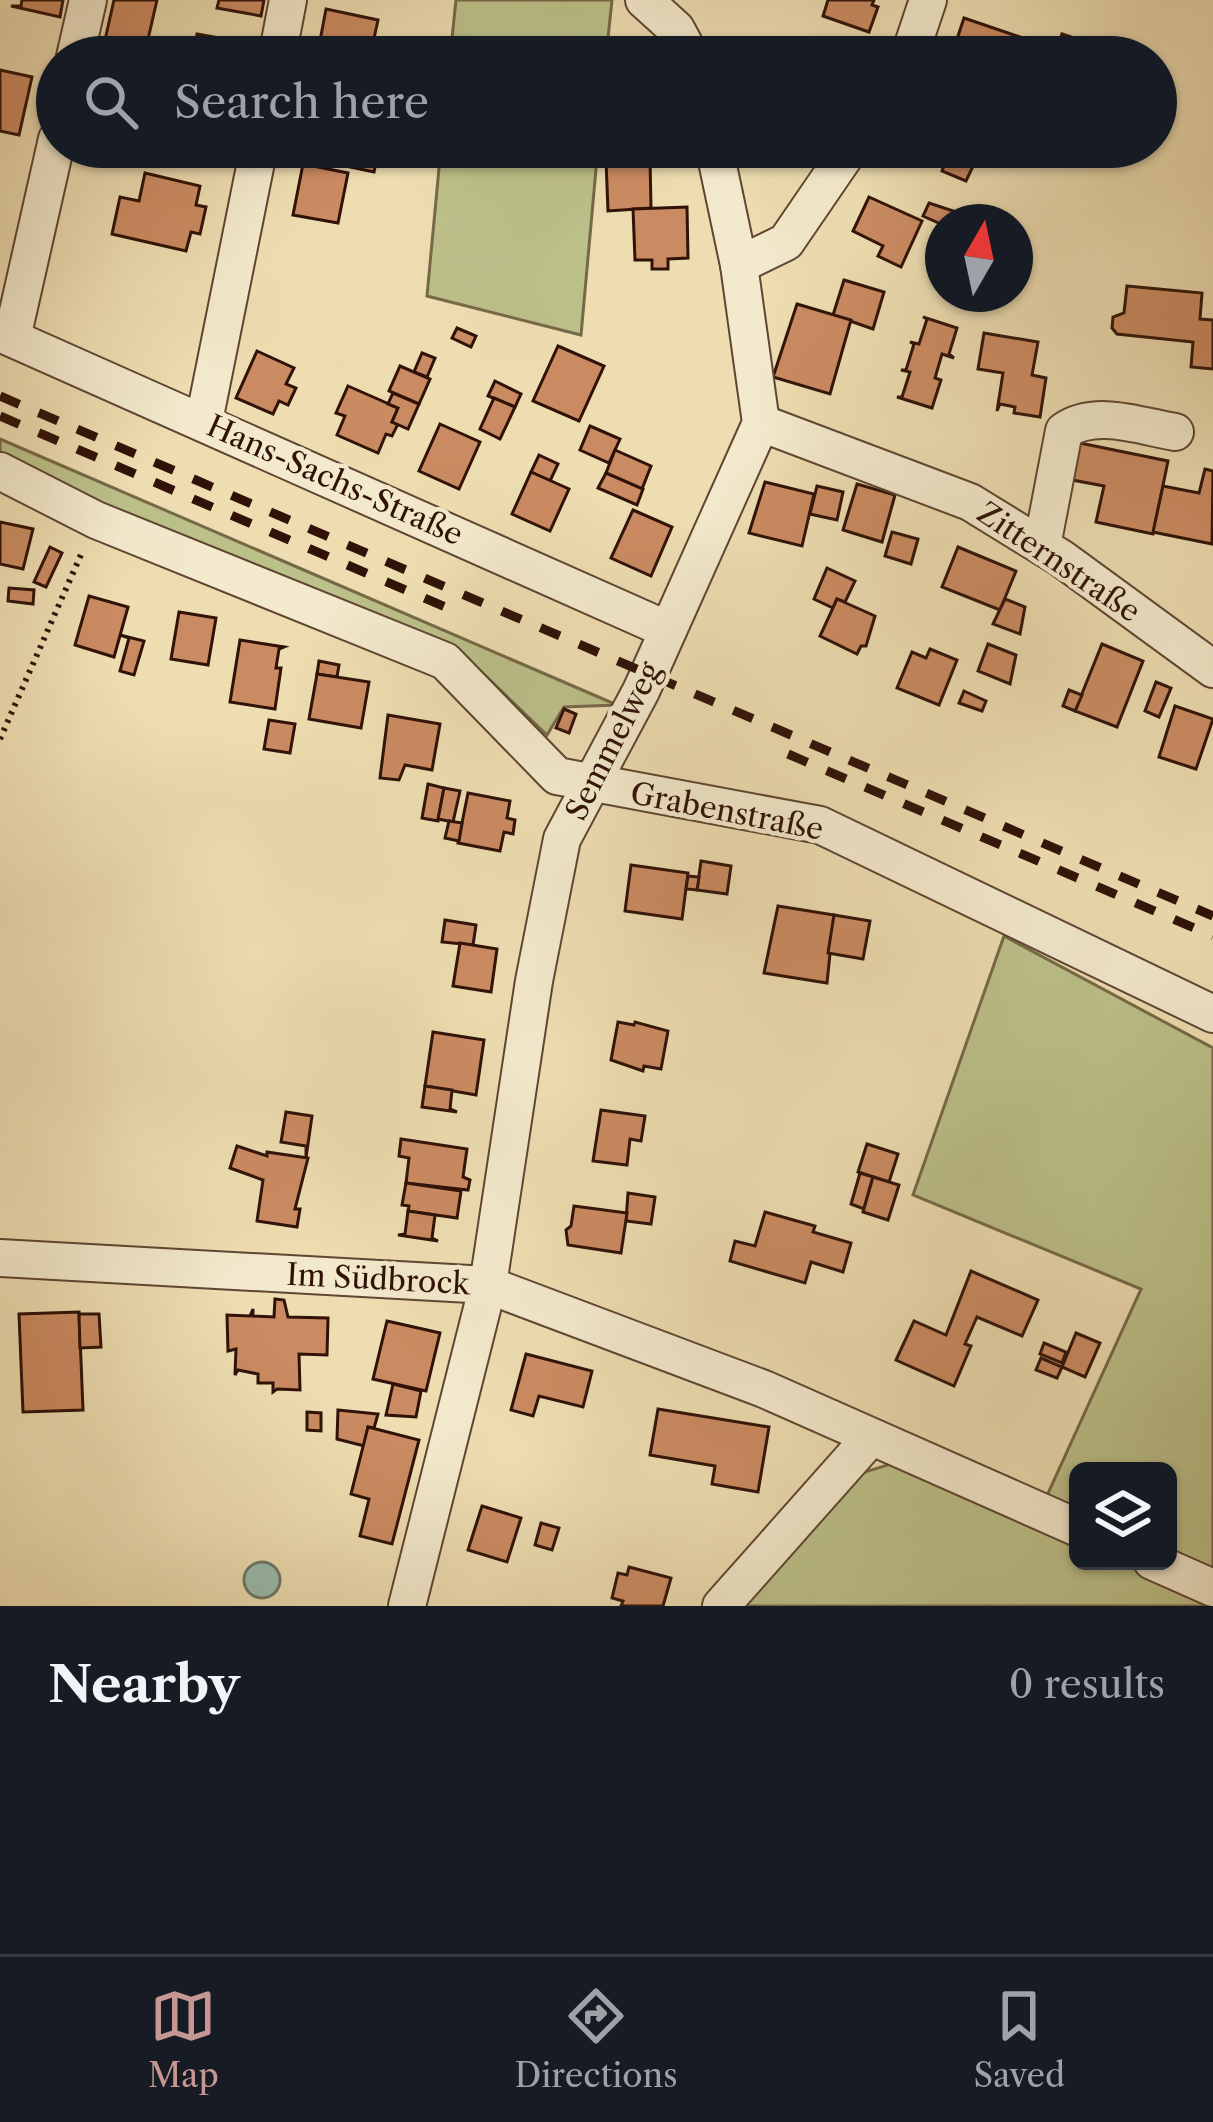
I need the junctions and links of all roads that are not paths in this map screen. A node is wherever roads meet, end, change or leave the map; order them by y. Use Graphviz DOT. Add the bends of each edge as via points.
graph roads {
  1 [pos="88,0"];
  2 [pos="288,0"];
  3 [pos="644,0"];
  4 [pos="928,0"];
  5 [pos="80,36"];
  6 [pos="281,36"];
  7 [pos="680,36"];
  8 [pos="916,36"];
  9 [pos="49,168"];
  10 [pos="255,168"];
  11 [pos="718,168"];
  12 [pos="837,168"];
  13 [pos="739,265"];
  14 [pos="6,336"];
  15 [pos="204,421"];
  16 [pos="760,423"];
  17 [pos="1175,432"];
  18 [pos="0,471"];
  19 [pos="1042,546"];
  20 [pos="668,630"];
  21 [pos="1213,669"];
  22 [pos="592,785"];
  23 [pos="1213,1014"];
  24 [pos="0,1258"];
  25 [pos="488,1285"];
  26 [pos="871,1437"];
  27 [pos="1069,1524"];
  28 [pos="1172,1570"];
  29 [pos="1213,1588"];
  30 [pos="407,1606"];
  31 [pos="721,1606"];
  1 -- 5 [label="street"];
  2 -- 6 [label="street"];
  3 -- 7 [label="street"];
  4 -- 8 [label="street"];
  9 -- 14 [label="street"];
  10 -- 15 [label="street"];
  11 -- 13 [label="street"];
  12 -- 13 [label="street" via="786,242"];
  13 -- 16 [label="street"];
  14 -- 15 [label="street, Hans-Sachs-Straße"];
  15 -- 20 [label="street, Hans-Sachs-Straße"];
  16 -- 19 [label="street, Zitternstraße" via="970,502"];
  16 -- 20 [label="street, Semmelweg"];
  17 -- 19 [label="street" via="1097,419 1064,431"];
  18 -- 22 [label="street, Grabenstraße" via="97,520 445,661 556,776"];
  19 -- 21 [label="street, Zitternstraße"];
  20 -- 22 [label="street, Semmelweg"];
  22 -- 23 [label="street, Grabenstraße" via="820,825"];
  22 -- 25 [label="street, Semmelweg" via="562,839"];
  24 -- 25 [label="street, Im Südbrock"];
  25 -- 26 [label="street, Im Südbrock"];
  25 -- 30 [label="street, Semmelweg"];
  26 -- 27 [label="street, Im Südbrock"];
  26 -- 31 [label="street"];
  28 -- 29 [label="street"];
}
